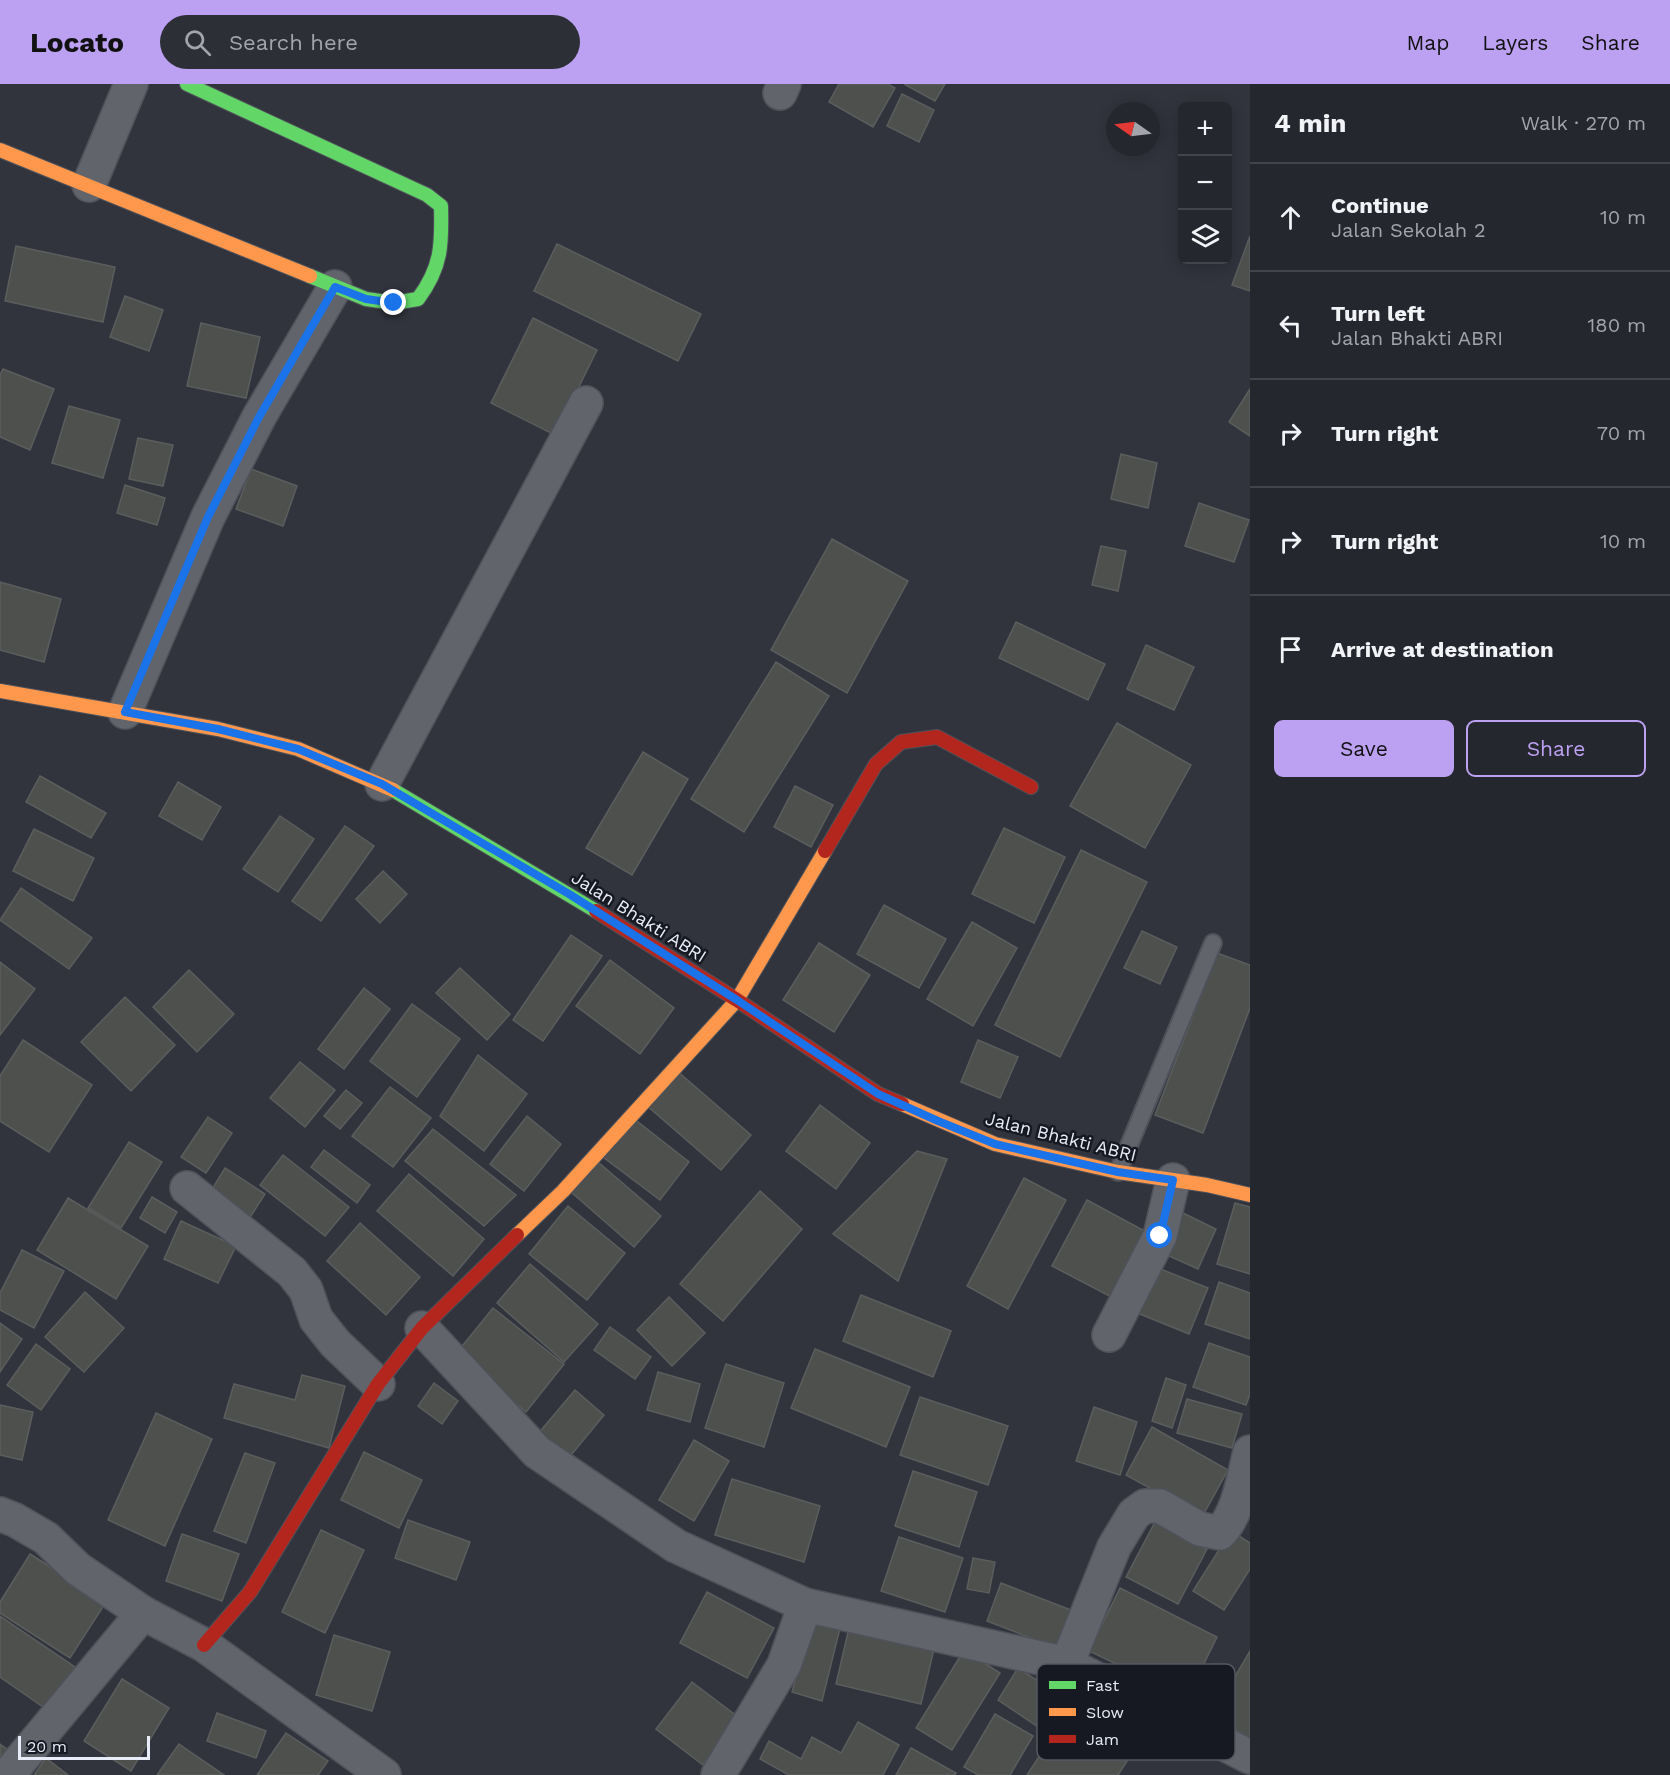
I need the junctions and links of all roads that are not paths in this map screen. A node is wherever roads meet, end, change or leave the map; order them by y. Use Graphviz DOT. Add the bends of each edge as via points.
graph roads {
  1 [pos="131,84"];
  2 [pos="187,84"];
  3 [pos="0,150"];
  4 [pos="89,185"];
  5 [pos="335,287"];
  6 [pos="586,403"];
  7 [pos="0,691"];
  8 [pos="125,712"];
  9 [pos="382,784"];
  10 [pos="1031,787"];
  11 [pos="1213,943"];
  12 [pos="737,1000"];
  13 [pos="1118,1172"];
  14 [pos="1173,1180"];
  15 [pos="187,1188"];
  16 [pos="1250,1195"];
  17 [pos="422,1328"];
  18 [pos="1109,1335"];
  19 [pos="378,1384"];
  20 [pos="1250,1452"];
  21 [pos="0,1514"];
  22 [pos="805,1605"];
  23 [pos="143,1613"];
  24 [pos="204,1645"];
  25 [pos="1067,1664"];
  26 [pos="1235,1749"];
  27 [pos="1250,1757"];
  28 [pos="8,1775"];
  29 [pos="384,1775"];
  30 [pos="718,1775"];
  1 -- 4 [label="street"];
  2 -- 5 [label="street" via="427,195 441,206 442,250 432,283 418,299 394,303 366,299"];
  3 -- 4 [label="street"];
  4 -- 5 [label="street"];
  5 -- 8 [label="street" via="259,417 208,517"];
  6 -- 9 [label="street"];
  7 -- 8 [label="street, Jalan Bhakti ABRI"];
  8 -- 9 [label="street, Jalan Bhakti ABRI" via="298,749"];
  9 -- 12 [label="street, Jalan Bhakti ABRI" via="569,894"];
  10 -- 12 [label="street" via="937,737 901,742 876,764"];
  11 -- 13 [label="lane"];
  12 -- 13 [label="street, Jalan Bhakti ABRI" via="878,1094 995,1144"];
  12 -- 17 [label="street" via="563,1191"];
  13 -- 14 [label="street, Jalan Bhakti ABRI"];
  14 -- 16 [label="street, Jalan Bhakti ABRI"];
  14 -- 18 [label="street" via="1160,1236"];
  15 -- 19 [label="street" via="291,1272 306,1290 316,1319"];
  17 -- 19 [label="street"];
  17 -- 22 [label="street" via="537,1452 676,1546"];
  19 -- 24 [label="street" via="250,1592"];
  20 -- 25 [label="street" via="1235,1506 1220,1533 1200,1529 1160,1506 1145,1506 1134,1514 1114,1547"];
  21 -- 23 [label="street" via="46,1538 78,1569"];
  22 -- 25 [label="street"];
  22 -- 30 [label="street" via="784,1665"];
  23 -- 24 [label="street"];
  23 -- 28 [label="street"];
  24 -- 29 [label="street"];
  26 -- 27 [label="street"];
}
